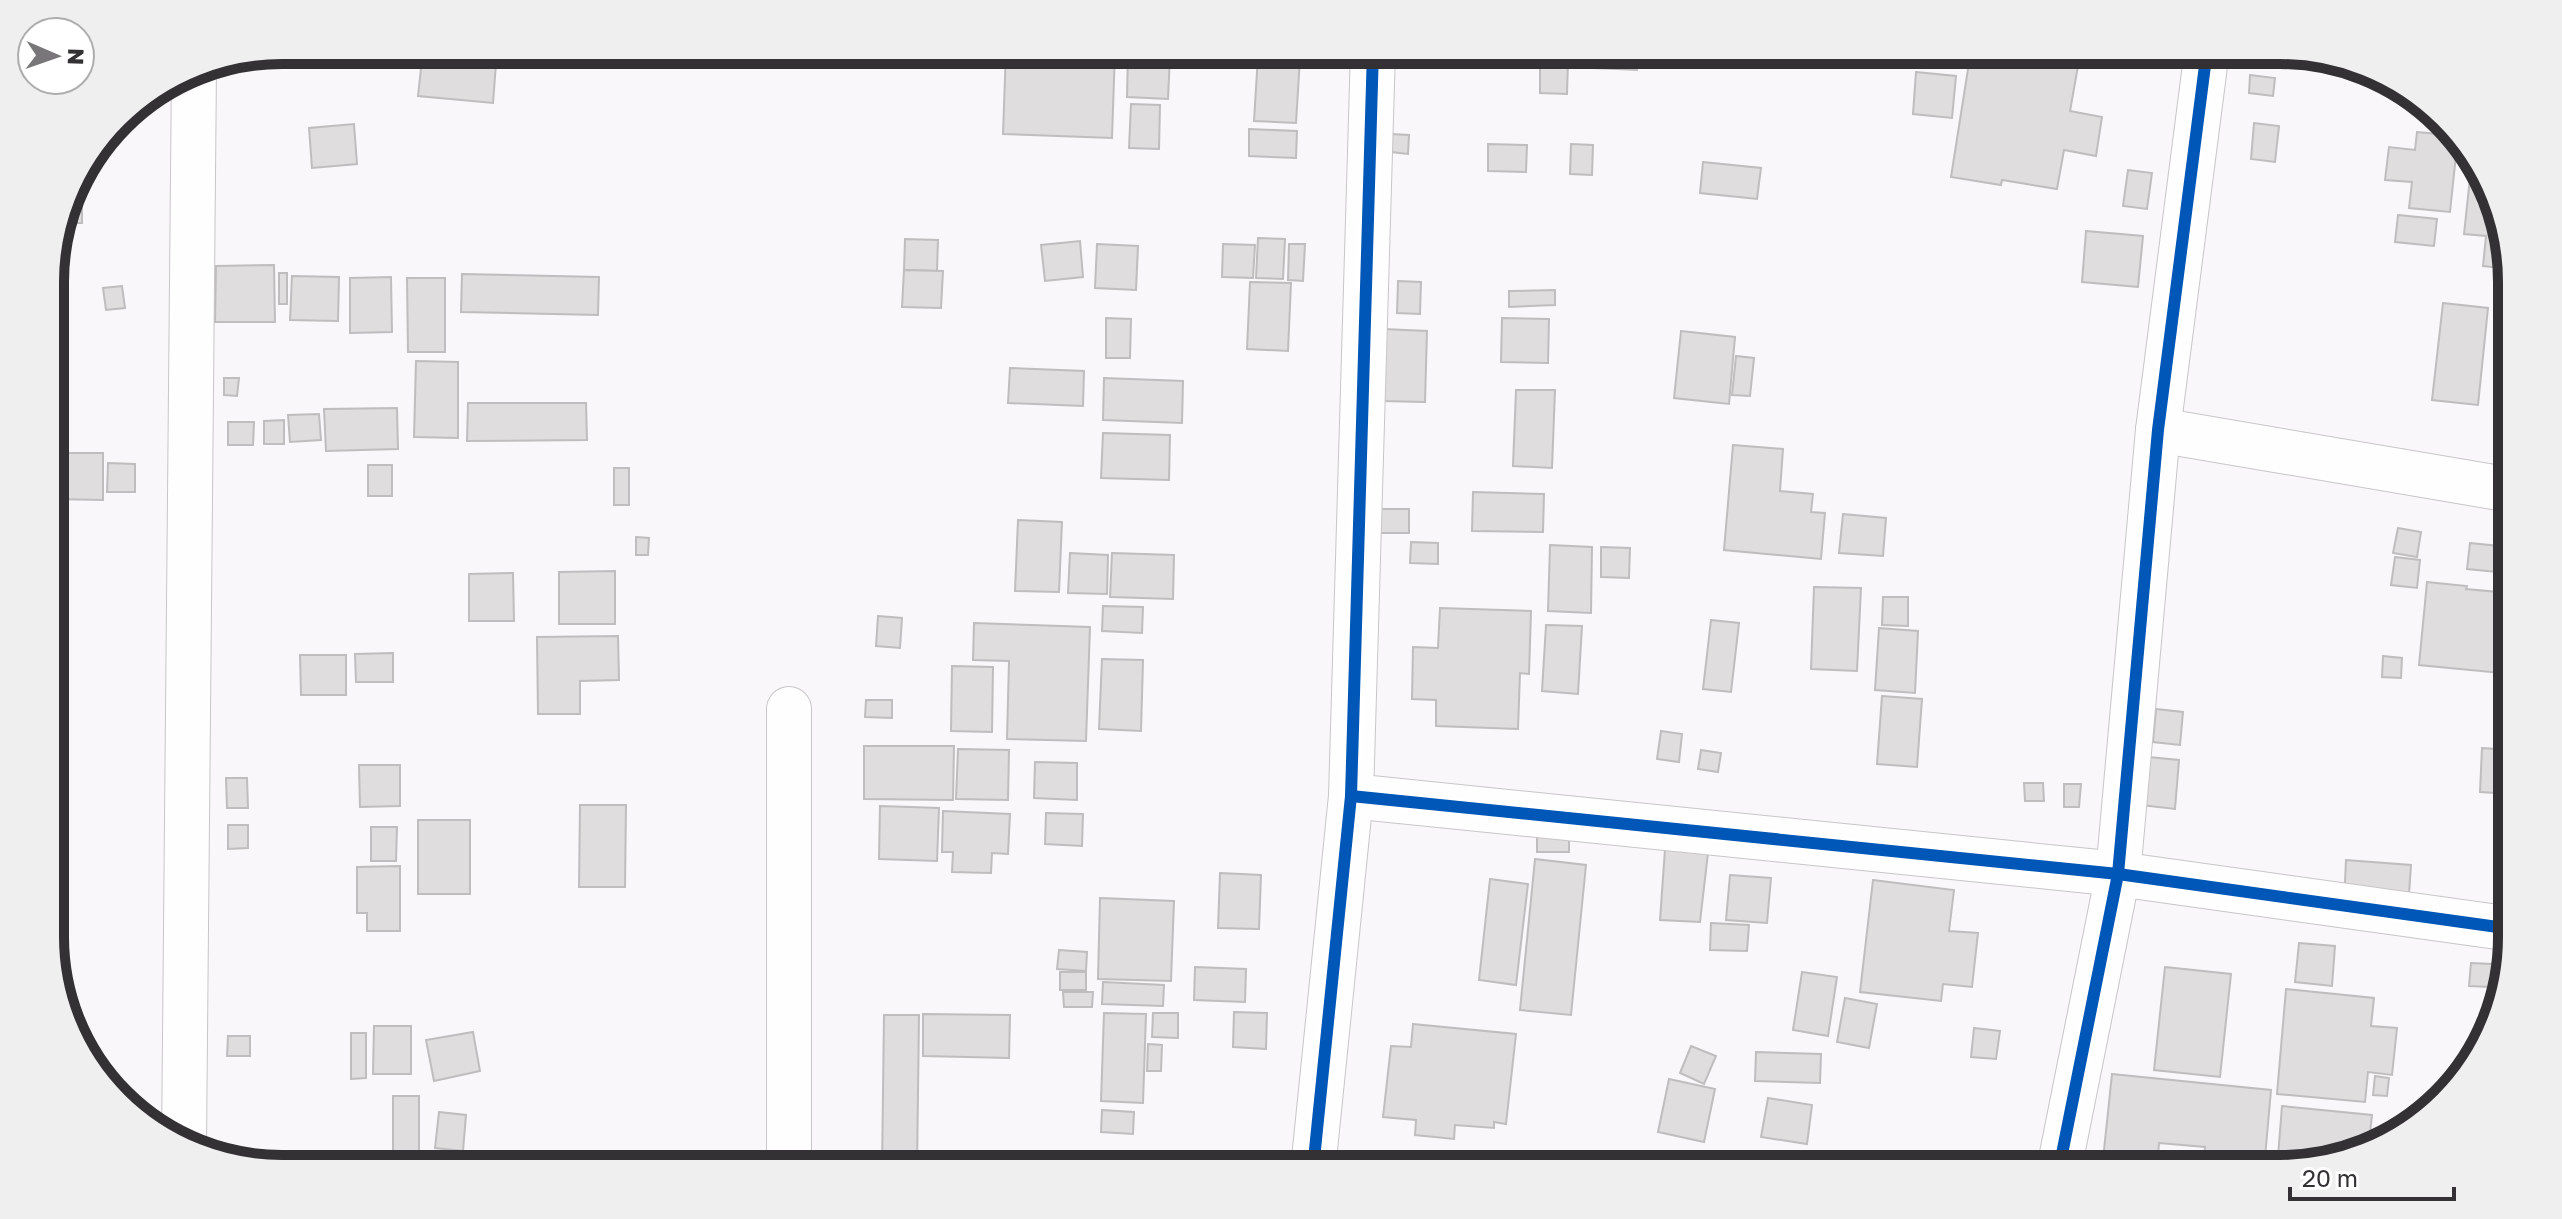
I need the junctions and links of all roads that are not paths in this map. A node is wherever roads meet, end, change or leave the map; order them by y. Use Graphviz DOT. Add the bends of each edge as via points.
graph roads {
  1 [pos="1373,64"];
  2 [pos="2205,64"];
  3 [pos="194,83"];
  4 [pos="2158,430"];
  5 [pos="2498,488"];
  6 [pos="789,709"];
  7 [pos="1351,796"];
  8 [pos="2118,874"];
  9 [pos="2498,927"];
  10 [pos="184,1131"];
  11 [pos="789,1155"];
  12 [pos="1314,1155"];
  13 [pos="2062,1155"];
  1 -- 7 [label="street"];
  2 -- 4 [label="street"];
  3 -- 10 [label="street"];
  4 -- 5 [label="street"];
  4 -- 8 [label="street"];
  6 -- 11 [label="street"];
  7 -- 8 [label="street"];
  7 -- 12 [label="street"];
  8 -- 9 [label="street"];
  8 -- 13 [label="street"];
}
